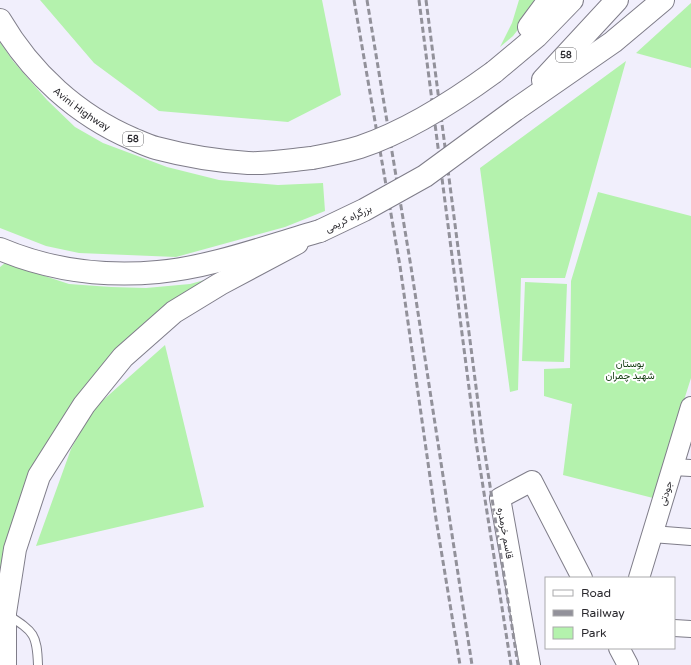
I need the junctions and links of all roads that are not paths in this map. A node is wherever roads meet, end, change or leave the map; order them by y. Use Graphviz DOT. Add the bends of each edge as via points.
graph roads {
  1 [pos="549,0"];
  2 [pos="572,0"];
  3 [pos="617,0"];
  4 [pos="663,0"];
  5 [pos="0,20"];
  6 [pos="494,72"];
  7 [pos="515,110"];
  8 [pos="320,231"];
  9 [pos="5,251"];
  10 [pos="691,407"];
  11 [pos="682,468"];
  12 [pos="652,534"];
  13 [pos="691,537"];
  14 [pos="581,577"];
  15 [pos="638,577"];
  16 [pos="5,613"];
  17 [pos="675,628"];
  18 [pos="691,629"];
  19 [pos="620,649"];
  20 [pos="5,665"];
  21 [pos="38,665"];
  22 [pos="530,665"];
  23 [pos="628,665"];
  1 -- 6 [label="main road"];
  2 -- 6 [label="main road, 58" via="537,36"];
  3 -- 7 [label="main road, بزرگراه کریمی / 58"];
  4 -- 7 [label="main road" via="613,42"];
  5 -- 6 [label="main road, Avini Highway / 58, bridge" via="8,35 37,72 76,107 113,130 154,148 198,157 250,163 312,158 360,147 454,101"];
  7 -- 8 [label="main road, بزرگراه کریمی / 58, bridge" via="425,176"];
  8 -- 9 [label="main road, بزرگراه کریمی / 58" via="212,262 158,272 104,273 58,268"];
  8 -- 16 [label="main road" via="220,284 174,312 123,357 84,405 39,476 15,549"];
  10 -- 11 [label="street, جودتی"];
  11 -- 12 [label="street, جودتی"];
  12 -- 13 [label="street"];
  12 -- 15 [label="street, جودتی"];
  14 -- 22 [label="street, قاسم خرمدره" via="532,481 500,498"];
  16 -- 20 [label="main road"];
  16 -- 21 [label="lane" via="33,634"];
  17 -- 18 [label="street"];
  19 -- 23 [label="street"];
}
